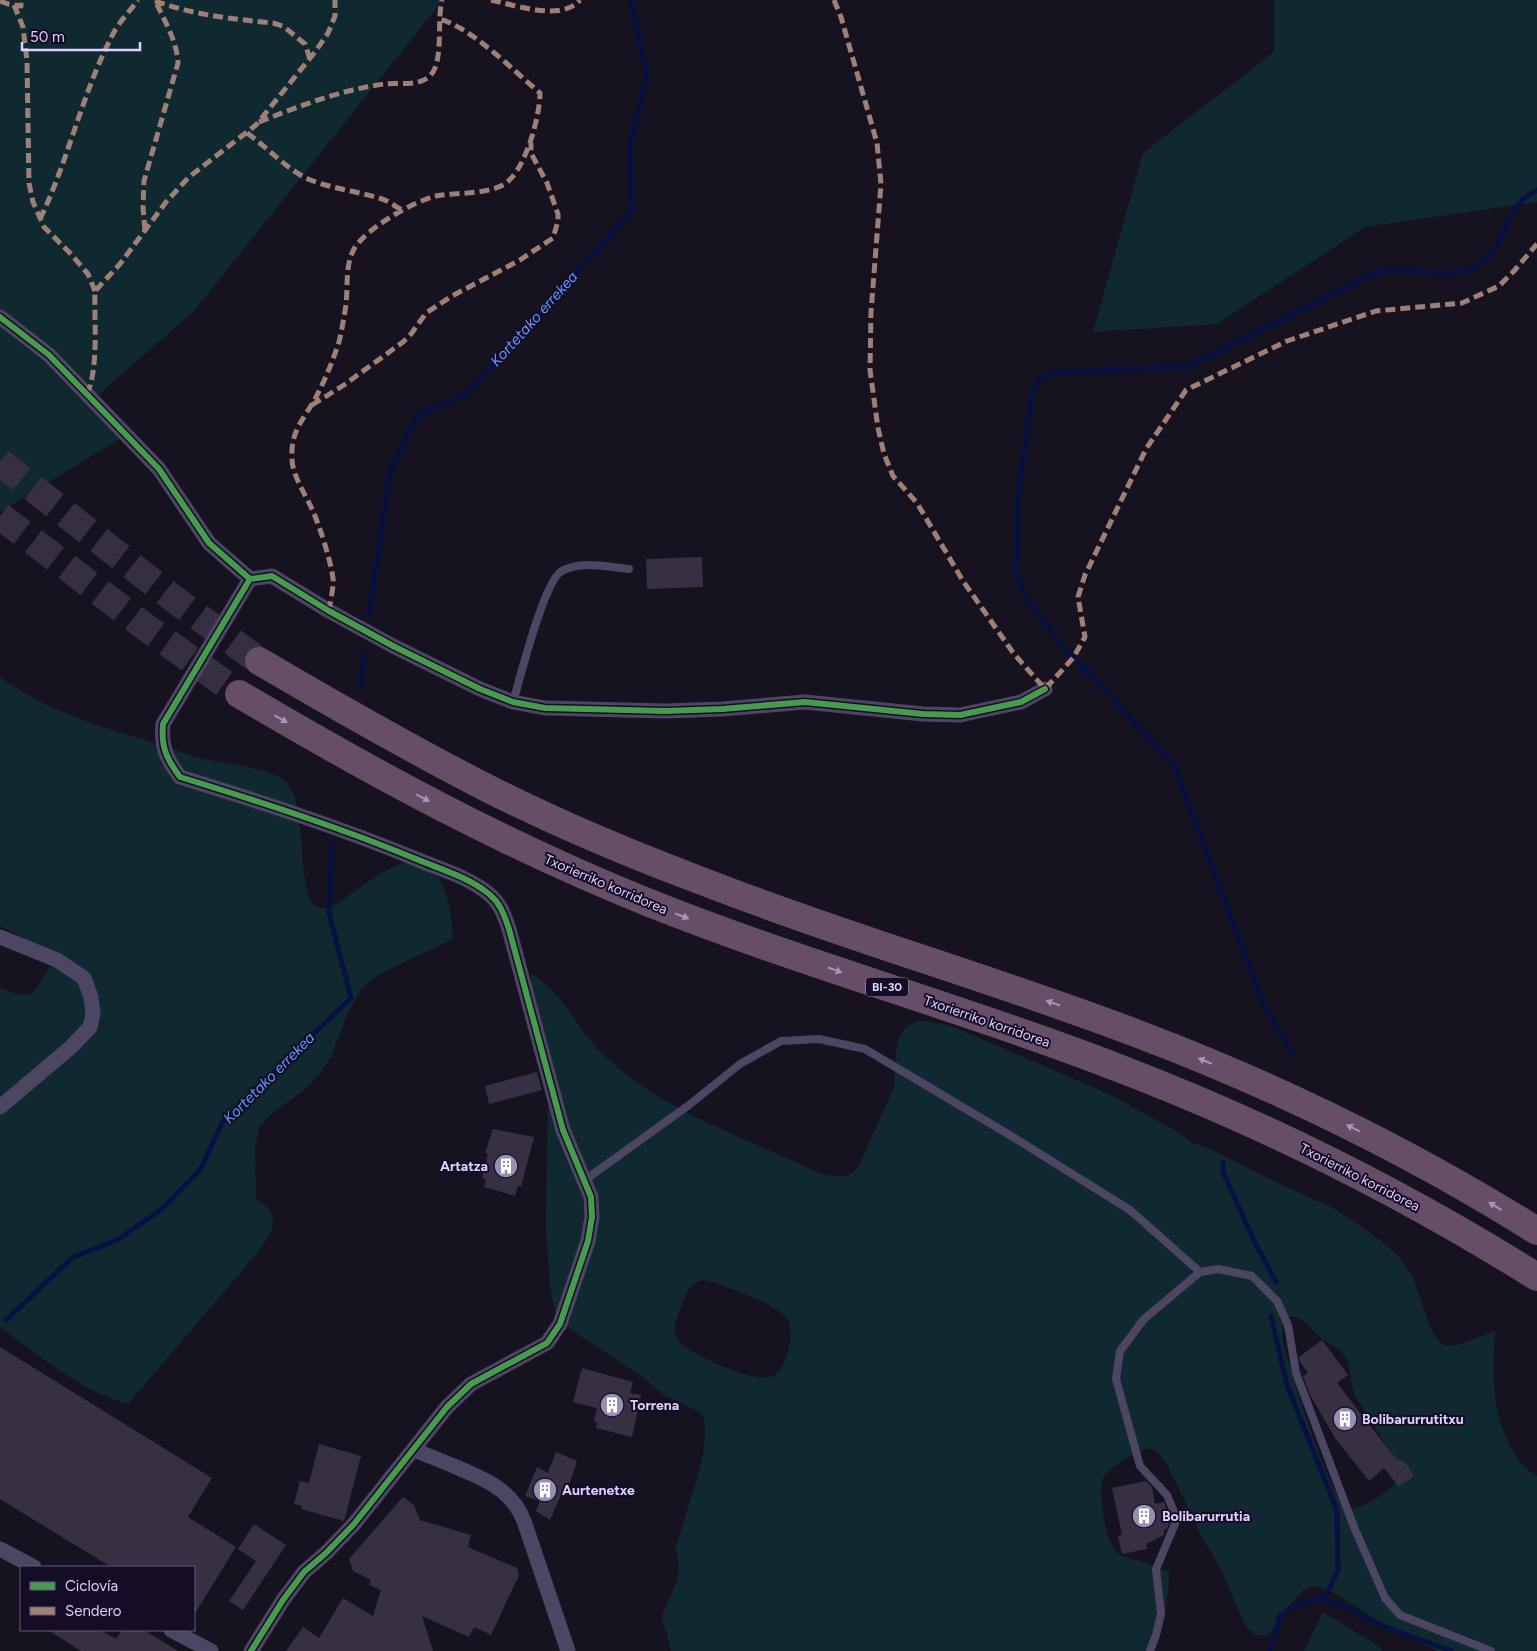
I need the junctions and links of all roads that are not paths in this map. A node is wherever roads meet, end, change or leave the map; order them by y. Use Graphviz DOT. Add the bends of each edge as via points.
graph roads {
  1 [pos="0,317"];
  2 [pos="629,569"];
  3 [pos="250,579"];
  4 [pos="259,661"];
  5 [pos="1045,689"];
  6 [pos="239,694"];
  7 [pos="513,702"];
  8 [pos="0,937"];
  9 [pos="0,1107"];
  10 [pos="585,1180"];
  11 [pos="1537,1231"];
  12 [pos="1200,1272"];
  13 [pos="1537,1277"];
  14 [pos="413,1450"];
  15 [pos="0,1549"];
  16 [pos="32,1566"];
  17 [pos="173,1631"];
  18 [pos="211,1651"];
  19 [pos="251,1651"];
  20 [pos="568,1651"];
  21 [pos="1150,1651"];
  22 [pos="1491,1651"];
  1 -- 3 [label="street" via="50,355 159,469 209,543"];
  2 -- 7 [label="lane" via="576,565 559,572 540,611"];
  3 -- 7 [label="street" via="272,576 392,646"];
  3 -- 10 [label="street" via="163,724 162,740 168,760 180,776 400,852 467,880 489,894 502,908 562,1130"];
  11 -- 4 [label="highway, one-way" via="1355,1129 1258,1083 1148,1037 756,902 592,836 420,753"];
  5 -- 7 [label="street" via="1021,702 960,715 805,702 666,711 545,708"];
  6 -- 13 [label="highway, Txorierriko korridorea / BI-30, one-way" via="384,778 470,823 568,868 692,920 1065,1048 1242,1118 1377,1184"];
  8 -- 9 [label="street" via="57,960 84,978 93,1014 90,1027 71,1047"];
  10 -- 12 [label="lane" via="740,1064 781,1041 819,1039 865,1049 1013,1137 1130,1210"];
  10 -- 14 [label="street" via="592,1198 588,1241 560,1324 546,1342 472,1384 447,1407"];
  12 -- 21 [label="lane" via="1144,1319 1120,1351 1116,1379 1140,1466 1167,1495 1177,1519 1156,1569 1161,1614"];
  12 -- 22 [label="lane" via="1218,1269 1252,1276 1277,1301 1288,1325 1296,1374 1354,1527 1385,1598 1400,1615"];
  14 -- 19 [label="street" via="354,1524 304,1572"];
  14 -- 20 [label="street" via="486,1480 511,1499 524,1521"];
  15 -- 16 [label="street"];
  17 -- 18 [label="street"];
}
